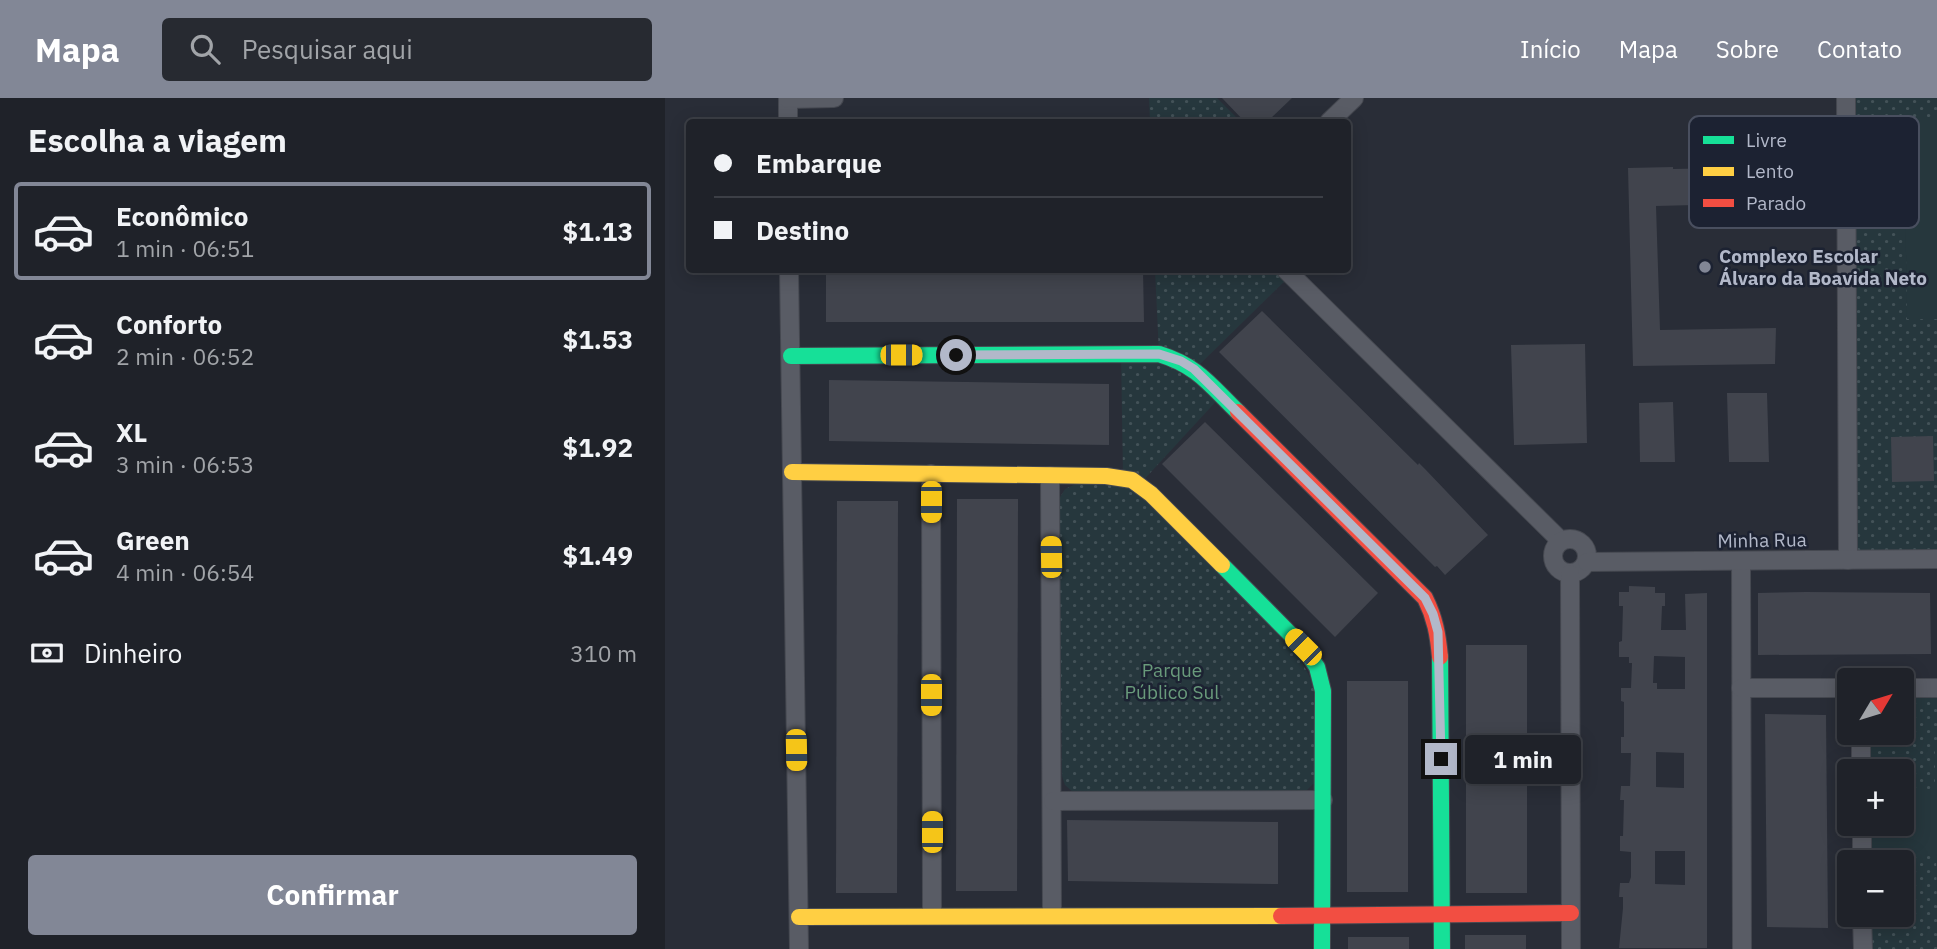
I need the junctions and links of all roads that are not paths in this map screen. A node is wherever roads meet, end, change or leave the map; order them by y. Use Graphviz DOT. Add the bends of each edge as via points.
graph roads {
  1 [pos="788,98"];
  2 [pos="834,98"];
  3 [pos="1354,98"];
  4 [pos="1846,98"];
  5 [pos="1846,116"];
  6 [pos="788,119"];
  7 [pos="1332,119"];
  8 [pos="1847,228"];
  9 [pos="789,273"];
  10 [pos="1289,273"];
  11 [pos="790,356"];
  12 [pos="792,472"];
  13 [pos="931,474"];
  14 [pos="1050,476"];
  15 [pos="1561,541"];
  16 [pos="1937,559"];
  17 [pos="1849,560"];
  18 [pos="1741,561"];
  19 [pos="1587,562"];
  20 [pos="1570,574"];
  21 [pos="1741,688"];
  22 [pos="1837,688"];
  23 [pos="1915,688"];
  24 [pos="1937,688"];
  25 [pos="1323,800"];
  26 [pos="1053,801"];
  27 [pos="1571,912"];
  28 [pos="1442,914"];
  29 [pos="932,915"];
  30 [pos="1052,915"];
  31 [pos="1322,916"];
  32 [pos="799,917"];
  33 [pos="1863,927"];
  34 [pos="799,949"];
  35 [pos="1322,949"];
  36 [pos="1442,949"];
  37 [pos="1570,949"];
  38 [pos="1742,949"];
  39 [pos="1863,949"];
  1 -- 2 [label="street"];
  1 -- 6 [label="street"];
  3 -- 7 [label="street"];
  4 -- 5 [label="street"];
  8 -- 17 [label="street"];
  9 -- 11 [label="street"];
  10 -- 15 [label="street"];
  11 -- 12 [label="street"];
  11 -- 28 [label="street" via="1159,354 1194,369 1405,576 1433,614 1441,682"];
  12 -- 13 [label="street"];
  12 -- 32 [label="street"];
  13 -- 14 [label="street"];
  13 -- 29 [label="street"];
  14 -- 25 [label="street" via="1123,477 1139,485 1303,647 1317,667 1323,691"];
  14 -- 26 [label="street"];
  15 -- 19 [label="street" via="1582,542 1588,551"];
  15 -- 20 [label="street" via="1553,560 1559,570"];
  16 -- 17 [label="street, Minha Rua"];
  17 -- 18 [label="street, Minha Rua"];
  18 -- 19 [label="street, Minha Rua"];
  18 -- 21 [label="street"];
  19 -- 20 [label="street"];
  20 -- 27 [label="street"];
  21 -- 22 [label="street"];
  21 -- 38 [label="street"];
  23 -- 24 [label="street"];
  25 -- 26 [label="street"];
  25 -- 31 [label="street"];
  26 -- 30 [label="street"];
  27 -- 28 [label="street"];
  27 -- 37 [label="street"];
  28 -- 31 [label="street"];
  28 -- 36 [label="street"];
  29 -- 30 [label="street"];
  29 -- 32 [label="street"];
  30 -- 31 [label="street"];
  31 -- 35 [label="street"];
  32 -- 34 [label="street"];
  33 -- 39 [label="street"];
}
